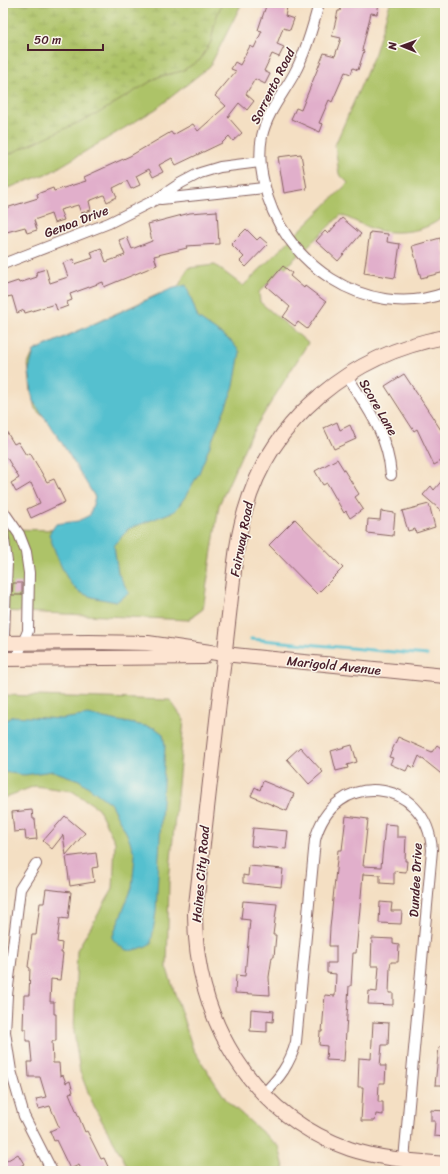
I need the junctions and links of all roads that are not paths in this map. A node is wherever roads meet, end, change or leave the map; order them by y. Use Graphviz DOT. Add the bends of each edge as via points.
graph roads {
  1 [pos="319,3"];
  2 [pos="260,162"];
  3 [pos="264,188"];
  4 [pos="157,199"];
  5 [pos="3,264"];
  6 [pos="445,293"];
  7 [pos="445,337"];
  8 [pos="346,375"];
  9 [pos="391,475"];
  10 [pos="3,511"];
  11 [pos="3,532"];
  12 [pos="22,642"];
  13 [pos="3,643"];
  14 [pos="224,654"];
  15 [pos="7,659"];
  16 [pos="445,676"];
  17 [pos="36,864"];
  18 [pos="263,1094"];
  19 [pos="404,1160"];
  20 [pos="445,1164"];
  21 [pos="52,1171"];
  1 -- 2 [label="street, Sorrento Road" via="297,69 266,121 261,141"];
  2 -- 3 [label="street, Sorrento Road"];
  2 -- 4 [label="street, Genoa Drive" via="220,167 200,173"];
  3 -- 4 [label="street, Genoa Drive"];
  3 -- 6 [label="street, Sorrento Road" via="274,215 286,236 306,260 329,278 351,290 382,298 418,299"];
  4 -- 5 [label="street, Genoa Drive" via="109,223"];
  7 -- 8 [label="street, Fairway Road" via="397,349"];
  8 -- 9 [label="street, Score Lane" via="382,434 390,459"];
  8 -- 14 [label="street, Fairway Road" via="313,401 288,428 254,485 237,543"];
  10 -- 12 [label="street" via="19,534 26,552 28,631"];
  11 -- 13 [label="street" via="7,562"];
  12 -- 13 [label="street, Marigold Avenue"];
  12 -- 14 [label="street, Marigold Avenue" via="148,643"];
  12 -- 15 [label="street"];
  13 -- 15 [label="street"];
  14 -- 15 [label="street, Marigold Avenue" via="200,658"];
  14 -- 16 [label="street, Marigold Avenue"];
  14 -- 18 [label="street, Haines City Road" via="198,876 196,944 204,989 214,1019 236,1059"];
  17 -- 21 [label="street" via="20,889 5,1032 11,1071 24,1116"];
  18 -- 19 [label="street, Haines City Road" via="292,1119 334,1142 362,1153"];
  18 -- 19 [label="street, Dundee Drive" via="280,1076 296,1042 315,840 320,826 338,802 358,792 384,790 401,796 421,815 430,831 432,850"];
  19 -- 20 [label="street, Haines City Road"];
}
